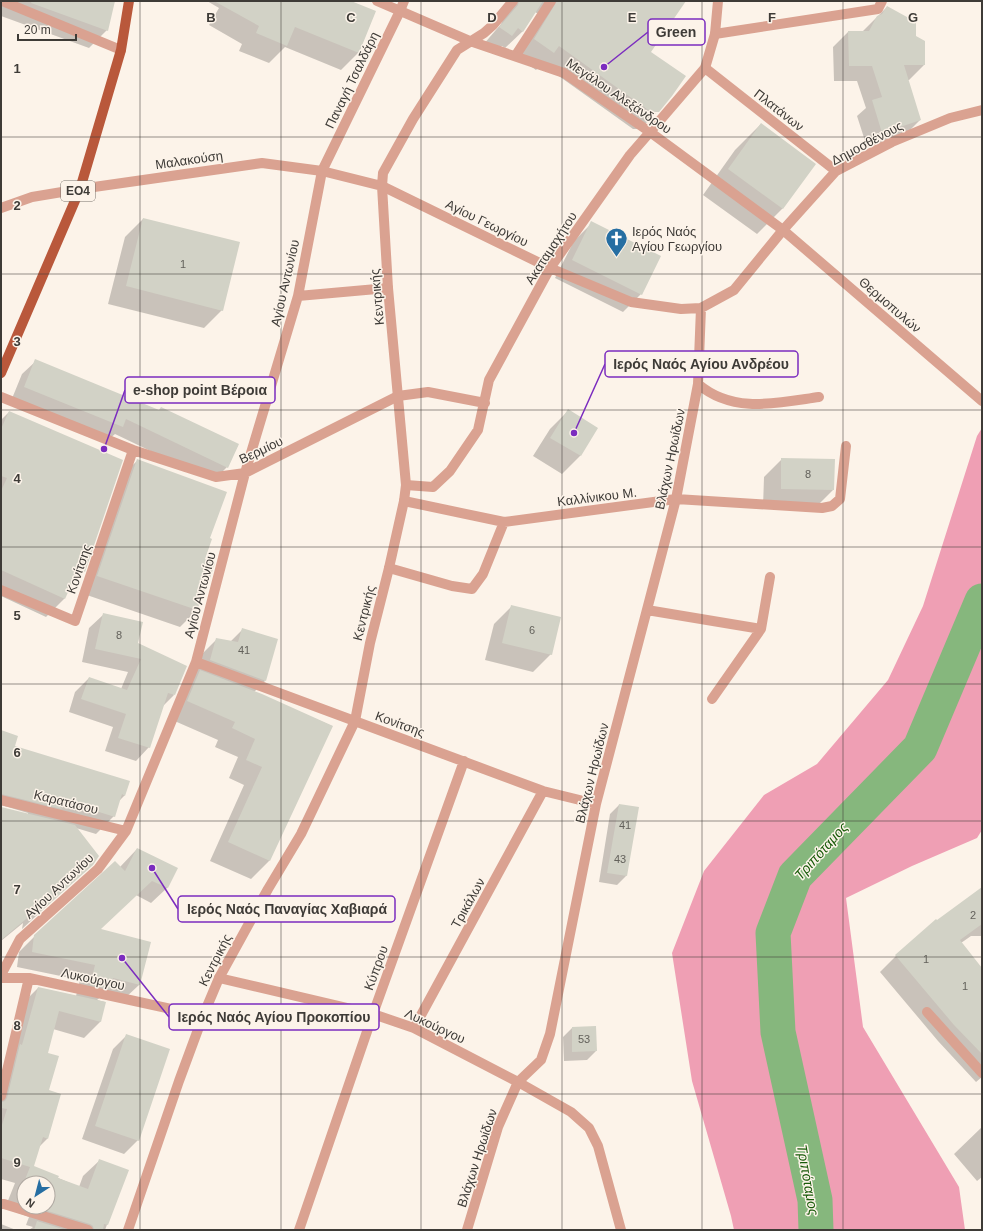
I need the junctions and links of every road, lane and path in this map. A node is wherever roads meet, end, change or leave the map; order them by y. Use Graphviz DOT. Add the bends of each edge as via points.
graph roads {
  1 [pos="2,1"];
  2 [pos="129,1"];
  3 [pos="377,1"];
  4 [pos="404,1"];
  5 [pos="513,1"];
  6 [pos="551,1"];
  7 [pos="718,1"];
  8 [pos="882,1"];
  9 [pos="400,11"];
  10 [pos="715,34"];
  11 [pos="470,41"];
  12 [pos="121,50"];
  13 [pos="516,55"];
  14 [pos="705,68"];
  15 [pos="982,110"];
  16 [pos="650,132"];
  17 [pos="322,171"];
  18 [pos="836,171"];
  19 [pos="382,186"];
  20 [pos="80,188"];
  21 [pos="1,208"];
  22 [pos="783,230"];
  23 [pos="550,268"];
  24 [pos="388,288"];
  25 [pos="298,296"];
  26 [pos="701,308"];
  27 [pos="1,373"];
  28 [pos="698,384"];
  29 [pos="398,396"];
  30 [pos="1,397"];
  31 [pos="819,397"];
  32 [pos="981,400"];
  33 [pos="485,403"];
  34 [pos="846,446"];
  35 [pos="134,450"];
  36 [pos="246,473"];
  37 [pos="406,485"];
  38 [pos="676,500"];
  39 [pos="404,501"];
  40 [pos="504,522"];
  41 [pos="389,568"];
  42 [pos="770,577"];
  43 [pos="1,590"];
  44 [pos="647,610"];
  45 [pos="761,629"];
  46 [pos="196,662"];
  47 [pos="712,699"];
  48 [pos="355,721"];
  49 [pos="464,762"];
  50 [pos="543,791"];
  51 [pos="1,800"];
  52 [pos="596,804"];
  53 [pos="126,831"];
  54 [pos="1,976"];
  55 [pos="28,978"];
  56 [pos="219,978"];
  57 [pos="927,1012"];
  58 [pos="373,1014"];
  59 [pos="203,1016"];
  60 [pos="414,1028"];
  61 [pos="982,1073"];
  62 [pos="518,1082"];
  63 [pos="1,1096"];
  64 [pos="1,1204"];
  65 [pos="88,1230"];
  66 [pos="128,1230"];
  67 [pos="299,1230"];
  68 [pos="466,1230"];
  69 [pos="620,1230"];
  1 -- 12 [label="street"];
  2 -- 12 [label="main road, ΕΟ4"];
  3 -- 9 [label="street, Μεγάλου Αλεξάνδρου"];
  4 -- 9 [label="street, Παναγή Τσαλδάρη"];
  5 -- 11 [label="street, Κεντρικής" via="493,25"];
  6 -- 13 [label="street"];
  7 -- 10 [label="street"];
  8 -- 10 [label="street" via="878,9"];
  9 -- 11 [label="street, Μεγάλου Αλεξάνδρου"];
  9 -- 17 [label="street, Παναγή Τσαλδάρη"];
  10 -- 14 [label="street, Ακαταμαχήτου"];
  11 -- 13 [label="street, Μεγάλου Αλεξάνδρου"];
  11 -- 19 [label="street, Κεντρικής" via="457,50 413,119 383,173"];
  12 -- 20 [label="main road, ΕΟ4"];
  13 -- 16 [label="street, Μεγάλου Αλεξάνδρου" via="564,73"];
  14 -- 16 [label="street, Ακαταμαχήτου"];
  14 -- 18 [label="street, Πλατάνων"];
  15 -- 18 [label="street, Δημοσθένους" via="950,118 892,142"];
  16 -- 22 [label="street, Μεγάλου Αλεξάνδρου"];
  16 -- 23 [label="street, Ακαταμαχήτου" via="630,155"];
  17 -- 19 [label="street, Μαλακούση"];
  17 -- 20 [label="street, Μαλακούση" via="262,163"];
  17 -- 25 [label="street, Αγίου Αντωνίου"];
  18 -- 22 [label="street, Δημοσθένους"];
  19 -- 23 [label="street, Αγίου Γεωργίου"];
  19 -- 24 [label="street, Κεντρικής"];
  20 -- 21 [label="street, Μαλακούση" via="32,197"];
  20 -- 27 [label="main road, ΕΟ4"];
  22 -- 26 [label="street, Αγίου Γεωργίου" via="734,290"];
  22 -- 32 [label="street, Θερμοπυλών"];
  23 -- 26 [label="street, Αγίου Γεωργίου" via="631,302 681,309"];
  23 -- 33 [label="street, Ακαταμαχήτου" via="490,380"];
  24 -- 25 [label="street"];
  24 -- 29 [label="street, Κεντρικής"];
  25 -- 36 [label="street, Αγίου Αντωνίου"];
  26 -- 28 [label="street, Βλάχων Ηρωίδων"];
  28 -- 31 [label="street" via="708,392 732,402 761,405"];
  28 -- 38 [label="street, Βλάχων Ηρωίδων"];
  29 -- 33 [label="street, Βερμίου" via="428,392"];
  29 -- 36 [label="street, Βερμίου"];
  29 -- 37 [label="street, Κεντρικής"];
  30 -- 35 [label="street, Βερμίου"];
  33 -- 37 [label="street, Ακαταμαχήτου" via="478,430 450,471 433,487"];
  34 -- 38 [label="street, Καλλίνικου Μ." via="840,499 832,506 822,508"];
  35 -- 36 [label="street, Βερμίου" via="216,477"];
  35 -- 43 [label="street, Κονίτσης" via="75,621"];
  36 -- 46 [label="street, Αγίου Αντωνίου"];
  37 -- 39 [label="street, Κεντρικής"];
  38 -- 40 [label="street, Καλλίνικου Μ."];
  38 -- 44 [label="street, Βλάχων Ηρωίδων"];
  39 -- 40 [label="street, Καλλίνικου Μ."];
  39 -- 41 [label="street, Κεντρικής"];
  40 -- 41 [label="street" via="483,574 472,589"];
  41 -- 48 [label="street, Κεντρικής" via="370,643"];
  42 -- 45 [label="street"];
  44 -- 45 [label="street"];
  44 -- 52 [label="street, Βλάχων Ηρωίδων"];
  45 -- 47 [label="street"];
  46 -- 48 [label="street, Κονίτσης"];
  46 -- 53 [label="street, Αγίου Αντωνίου"];
  48 -- 49 [label="street, Κονίτσης"];
  48 -- 56 [label="street, Κεντρικής" via="301,834"];
  49 -- 50 [label="street, Κονίτσης"];
  49 -- 58 [label="street, Κύπρου"];
  50 -- 52 [label="street, Κονίτσης"];
  50 -- 60 [label="street, Τρικάλων"];
  51 -- 53 [label="street, Καρατάσου"];
  52 -- 62 [label="street, Βλάχων Ηρωίδων" via="550,1034 541,1060"];
  53 -- 54 [label="street, Αγίου Αντωνίου" via="98,869 20,940"];
  54 -- 55 [label="street, Λυκούργου"];
  55 -- 59 [label="street, Λυκούργου"];
  55 -- 63 [label="street"];
  56 -- 58 [label="street, Λυκούργου"];
  56 -- 59 [label="street, Κεντρικής"];
  57 -- 61 [label="street"];
  58 -- 60 [label="street, Λυκούργου"];
  58 -- 67 [label="street, Κύπρου"];
  59 -- 66 [label="street, Κεντρικής"];
  60 -- 62 [label="street, Λυκούργου"];
  62 -- 68 [label="street, Βλάχων Ηρωίδων" via="498,1127"];
  62 -- 69 [label="street, Λυκούργου" via="571,1112 589,1128 598,1146"];
  64 -- 65 [label="street"];
}
